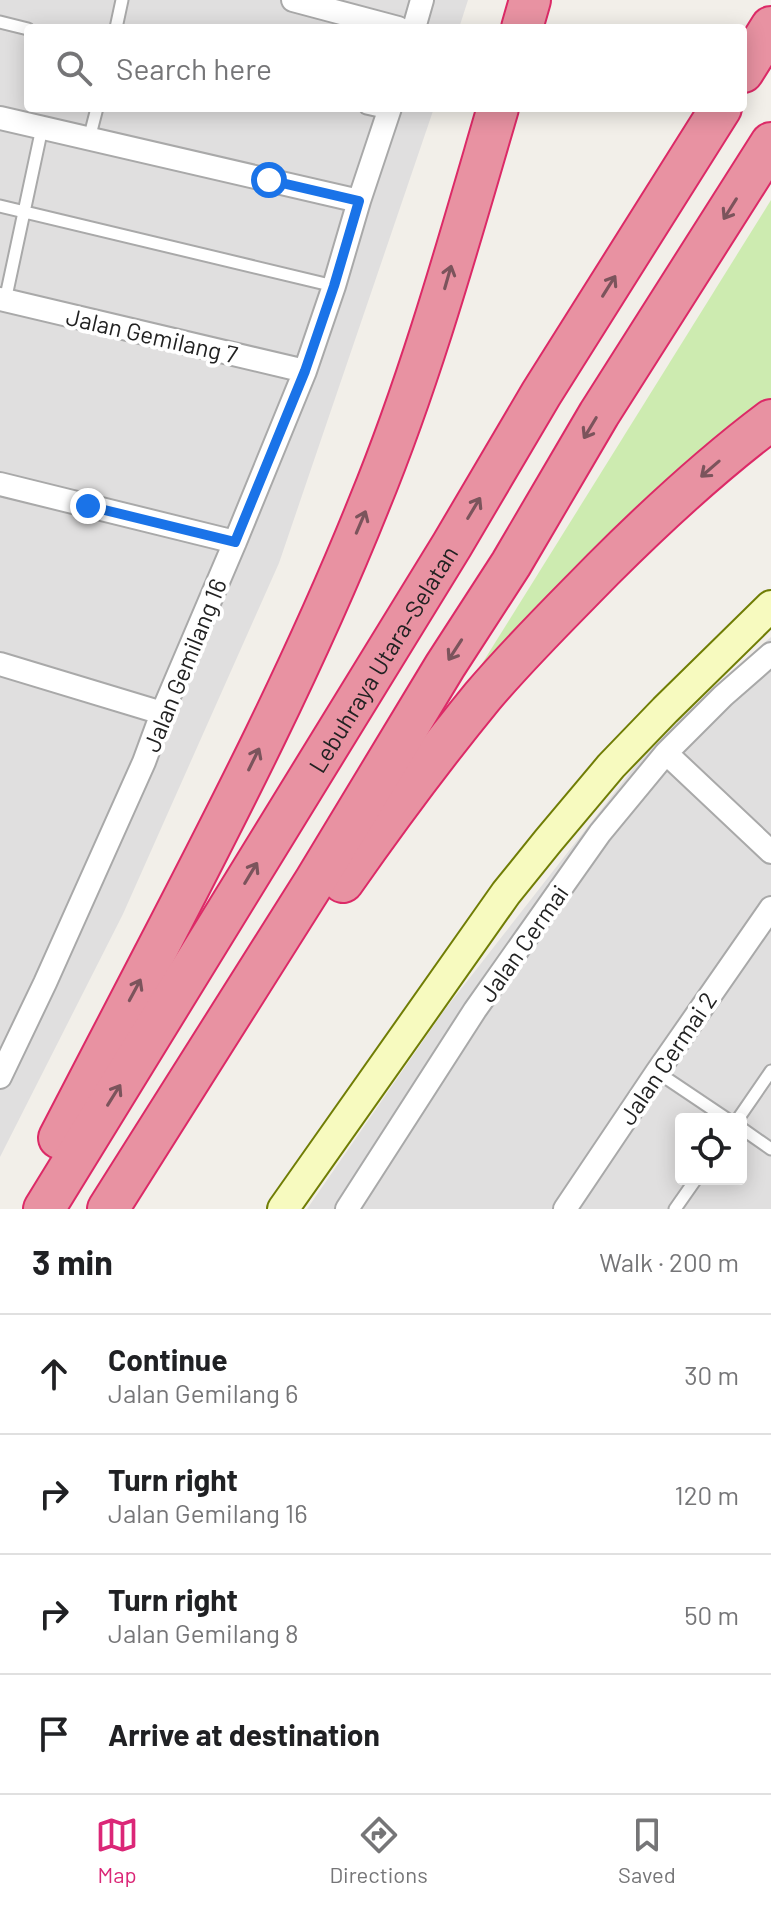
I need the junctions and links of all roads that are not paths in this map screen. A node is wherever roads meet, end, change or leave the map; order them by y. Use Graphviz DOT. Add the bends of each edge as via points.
graph roads {
  1 [pos="122,0"];
  2 [pos="293,0"];
  3 [pos="422,0"];
  4 [pos="530,0"];
  5 [pos="0,22"];
  6 [pos="117,24"];
  7 [pos="383,24"];
  8 [pos="415,24"];
  9 [pos="523,24"];
  10 [pos="771,27"];
  11 [pos="24,28"];
  12 [pos="747,66"];
  13 [pos="96,112"];
  14 [pos="389,112"];
  15 [pos="497,112"];
  16 [pos="718,112"];
  17 [pos="0,118"];
  18 [pos="42,128"];
  19 [pos="89,139"];
  20 [pos="771,143"];
  21 [pos="359,201"];
  22 [pos="0,206"];
  23 [pos="25,212"];
  24 [pos="334,286"];
  25 [pos="3,300"];
  26 [pos="305,371"];
  27 [pos="771,420"];
  28 [pos="0,484"];
  29 [pos="235,542"];
  30 [pos="771,606"];
  31 [pos="771,654"];
  32 [pos="0,664"];
  33 [pos="162,713"];
  34 [pos="666,753"];
  35 [pos="771,852"];
  36 [pos="771,908"];
  37 [pos="771,1071"];
  38 [pos="657,1072"];
  39 [pos="0,1077"];
  40 [pos="718,1113"];
  41 [pos="742,1113"];
  42 [pos="747,1132"];
  43 [pos="771,1149"];
  44 [pos="692,1185"];
  45 [pos="23,1209"];
  46 [pos="44,1209"];
  47 [pos="108,1209"];
  48 [pos="131,1209"];
  49 [pos="283,1209"];
  50 [pos="347,1209"];
  51 [pos="565,1209"];
  52 [pos="675,1209"];
  1 -- 6 [label="lane"];
  2 -- 7 [label="street"];
  3 -- 8 [label="street"];
  4 -- 9 [label="highway"];
  5 -- 11 [label="lane"];
  10 -- 12 [label="highway"];
  13 -- 19 [label="lane"];
  14 -- 21 [label="street, Jalan Gemilang 16"];
  45 -- 15 [label="highway, one-way" via="218,832 329,600 420,368"];
  46 -- 16 [label="highway, Lebuhraya Utara–Selatan, one-way"];
  17 -- 18 [label="street"];
  18 -- 19 [label="street"];
  18 -- 23 [label="lane"];
  19 -- 21 [label="street"];
  20 -- 47 [label="highway, one-way"];
  21 -- 24 [label="street, Jalan Gemilang 16"];
  22 -- 23 [label="lane"];
  23 -- 24 [label="lane"];
  23 -- 25 [label="lane"];
  24 -- 26 [label="street, Jalan Gemilang 16"];
  25 -- 26 [label="street, Jalan Gemilang 7"];
  26 -- 29 [label="street, Jalan Gemilang 16"];
  27 -- 48 [label="highway, one-way" via="635,537 483,696 332,898"];
  28 -- 29 [label="street"];
  29 -- 33 [label="street, Jalan Gemilang 16"];
  30 -- 49 [label="street" via="611,766 506,893"];
  31 -- 34 [label="street, Jalan Cermai"];
  32 -- 33 [label="street"];
  33 -- 39 [label="street, Jalan Gemilang 16"];
  34 -- 35 [label="street"];
  34 -- 50 [label="street, Jalan Cermai" via="600,833 475,1010"];
  36 -- 38 [label="street, Jalan Cermai 2"];
  37 -- 41 [label="lane"];
  38 -- 40 [label="lane"];
  38 -- 51 [label="street, Jalan Cermai 2"];
  42 -- 43 [label="lane"];
  44 -- 52 [label="lane"];
}
